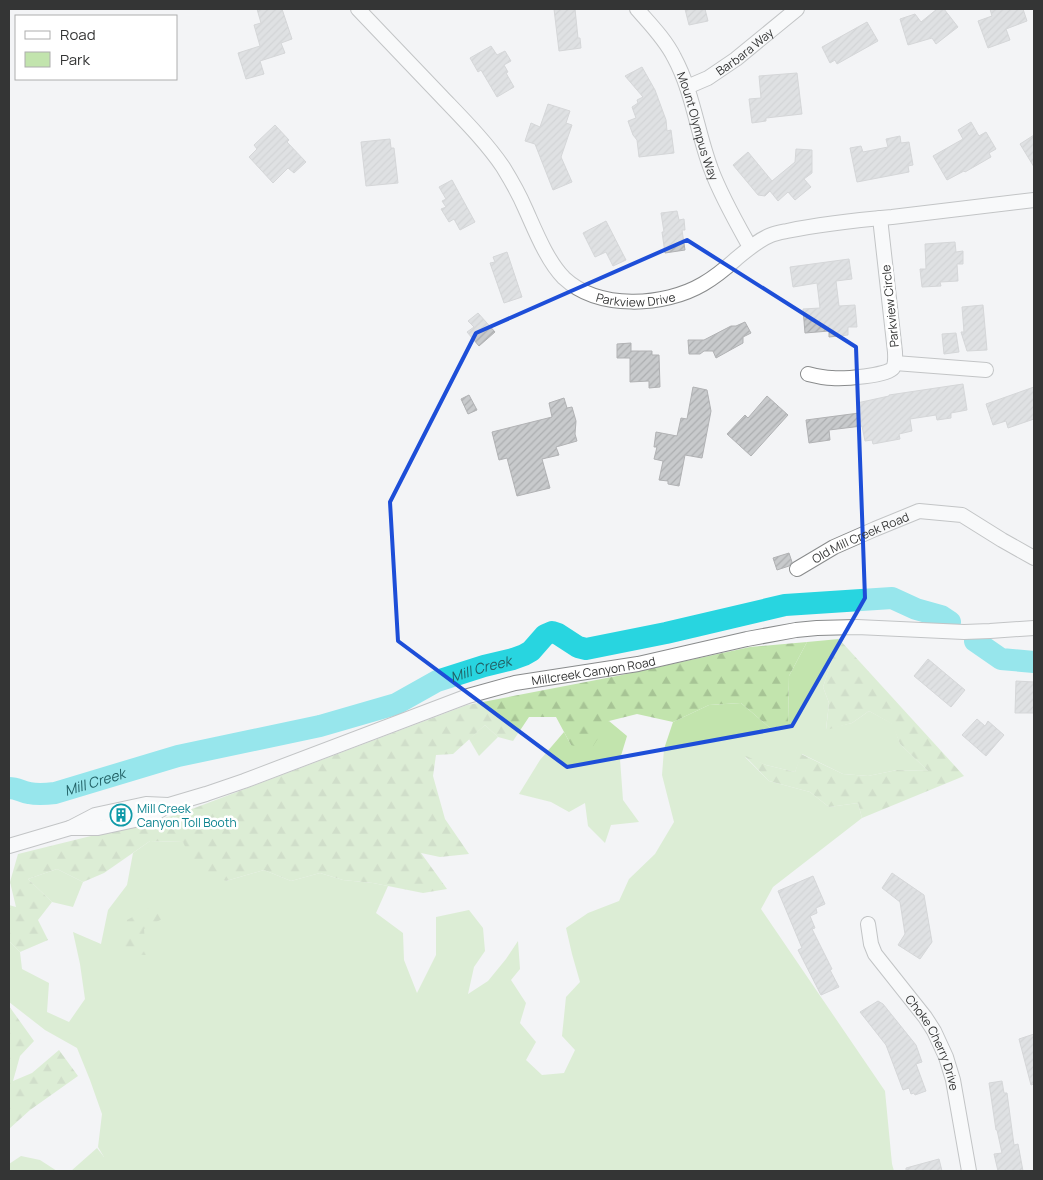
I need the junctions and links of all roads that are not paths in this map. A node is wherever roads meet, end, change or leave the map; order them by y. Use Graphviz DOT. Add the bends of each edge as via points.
graph roads {
  1 [pos="358,9"];
  2 [pos="637,9"];
  3 [pos="797,9"];
  4 [pos="687,87"];
  5 [pos="1034,200"];
  6 [pos="880,218"];
  7 [pos="750,247"];
  8 [pos="895,363"];
  9 [pos="986,370"];
  10 [pos="808,374"];
  11 [pos="1034,558"];
  12 [pos="797,569"];
  13 [pos="1034,628"];
  14 [pos="9,846"];
  15 [pos="868,924"];
  16 [pos="969,1171"];
  1 -- 7 [label="street, Parkview Drive" via="489,149 524,205 555,267 572,284 591,295 610,300 627,302 668,298 702,285"];
  2 -- 4 [label="street, Mount Olympus Way" via="669,48"];
  3 -- 4 [label="street, Barbara Way" via="736,59 708,78"];
  4 -- 7 [label="street, Mount Olympus Way" via="710,168"];
  5 -- 6 [label="street, Parkview Drive"];
  6 -- 7 [label="street, Parkview Drive" via="771,235"];
  6 -- 8 [label="street, Parkview Circle"];
  8 -- 9 [label="street"];
  8 -- 10 [label="street, Parkview Circle" via="890,371 876,375 835,379"];
  11 -- 12 [label="street, Old Mill Creek Road" via="962,514 919,511 834,547"];
  13 -- 14 [label="street, Millcreek Canyon Road" via="990,632 810,628 638,664 515,683 459,699 206,794 169,805 146,804 95,815 70,828"];
  15 -- 16 [label="street, Choke Cherry Drive" via="875,954 934,1030 946,1057"];
}
